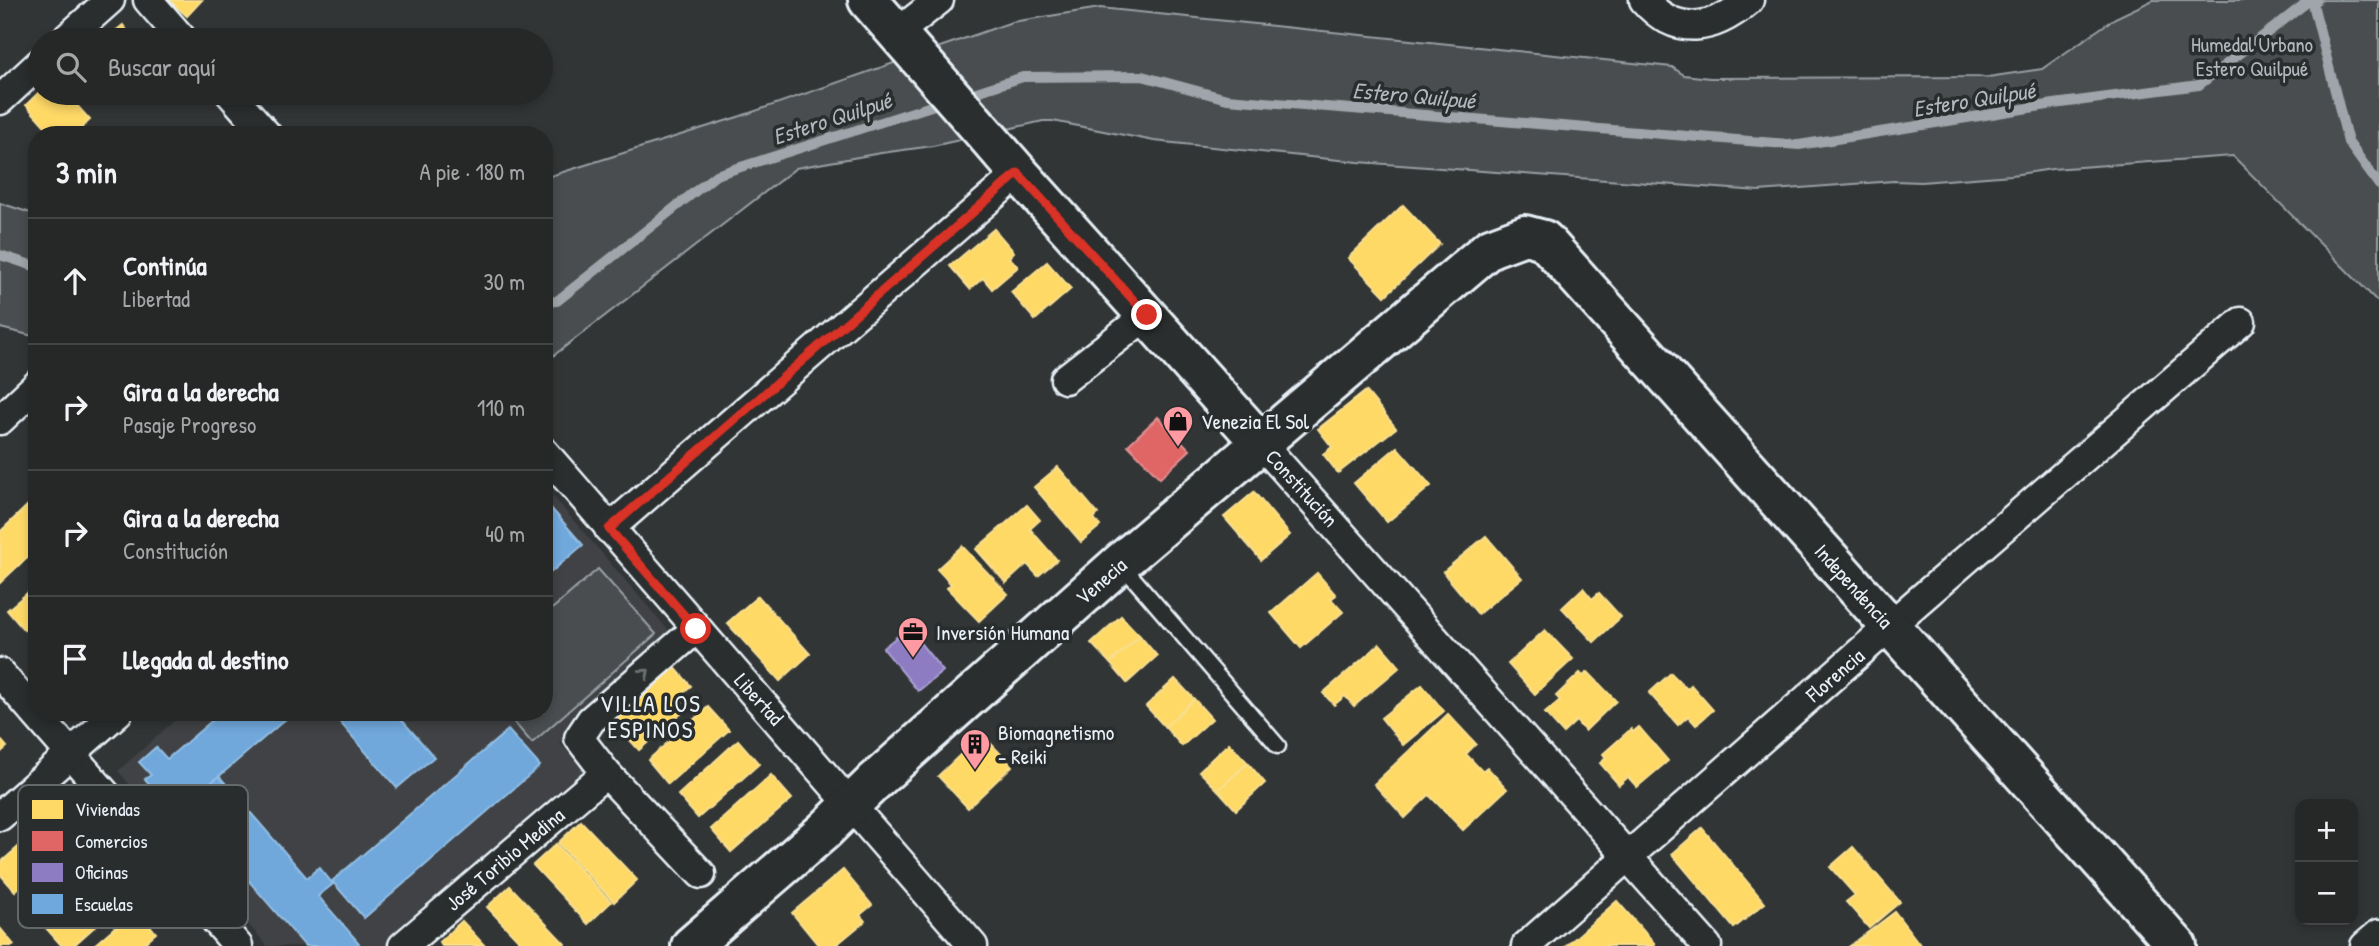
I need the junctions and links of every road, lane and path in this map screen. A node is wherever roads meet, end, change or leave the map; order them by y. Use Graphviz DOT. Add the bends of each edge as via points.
graph roads {
  1 [pos="110,0"];
  2 [pos="148,0"];
  3 [pos="868,0"];
  4 [pos="939,0"];
  5 [pos="1644,0"];
  6 [pos="1749,0"];
  7 [pos="78,28"];
  8 [pos="172,28"];
  9 [pos="905,42"];
  10 [pos="28,74"];
  11 [pos="0,100"];
  12 [pos="241,105"];
  13 [pos="259,126"];
  14 [pos="1018,173"];
  15 [pos="1525,234"];
  16 [pos="1147,315"];
  17 [pos="2241,323"];
  18 [pos="1065,379"];
  19 [pos="28,394"];
  20 [pos="0,420"];
  21 [pos="1260,442"];
  22 [pos="553,463"];
  23 [pos="609,529"];
  24 [pos="1120,563"];
  25 [pos="1891,627"];
  26 [pos="696,629"];
  27 [pos="0,673"];
  28 [pos="28,706"];
  29 [pos="41,721"];
  30 [pos="108,721"];
  31 [pos="1278,747"];
  32 [pos="70,755"];
  33 [pos="606,772"];
  34 [pos="36,785"];
  35 [pos="96,785"];
  36 [pos="18,800"];
  37 [pos="850,804"];
  38 [pos="0,816"];
  39 [pos="1630,857"];
  40 [pos="701,874"];
  41 [pos="222,928"];
  42 [pos="2379,934"];
  43 [pos="238,946"];
  44 [pos="403,946"];
  45 [pos="691,946"];
  46 [pos="973,946"];
  47 [pos="1526,946"];
  48 [pos="1707,946"];
  49 [pos="2177,946"];
  50 [pos="2365,946"];
  1 -- 7 [label="street"];
  2 -- 8 [label="street"];
  3 -- 9 [label="street, Constitución"];
  4 -- 9 [label="street"];
  5 -- 6 [label="street" via="1671,22 1693,26 1719,20"];
  9 -- 14 [label="street, Constitución"];
  10 -- 11 [label="street"];
  12 -- 13 [label="street"];
  14 -- 16 [label="street, Constitución"];
  14 -- 23 [label="street"];
  15 -- 21 [label="street, Venecia" via="1489,248"];
  15 -- 25 [label="street, Independencia" via="1544,240"];
  16 -- 18 [label="street"];
  16 -- 21 [label="street, Constitución"];
  17 -- 25 [label="street, Florencia"];
  19 -- 20 [label="street"];
  21 -- 24 [label="street, Venecia"];
  21 -- 39 [label="street, Constitución"];
  22 -- 23 [label="street, Libertad"];
  23 -- 26 [label="street, Libertad"];
  24 -- 31 [label="lane"];
  24 -- 37 [label="street, Venecia"];
  25 -- 39 [label="street, Florencia"];
  25 -- 49 [label="street, Independencia"];
  33 -- 26 [label="street, one-way" via="579,738 592,720"];
  26 -- 37 [label="street, Libertad"];
  27 -- 28 [label="street"];
  29 -- 32 [label="street"];
  30 -- 32 [label="street"];
  32 -- 34 [label="street"];
  32 -- 35 [label="street"];
  33 -- 40 [label="street"];
  33 -- 44 [label="street, José Toribio Medina"];
  36 -- 38 [label="street"];
  37 -- 45 [label="street, Venecia"];
  37 -- 46 [label="street, Libertad"];
  39 -- 47 [label="street, Florencia"];
  39 -- 48 [label="street, Constitución"];
  41 -- 43 [label="street"];
  42 -- 50 [label="street"];
}
